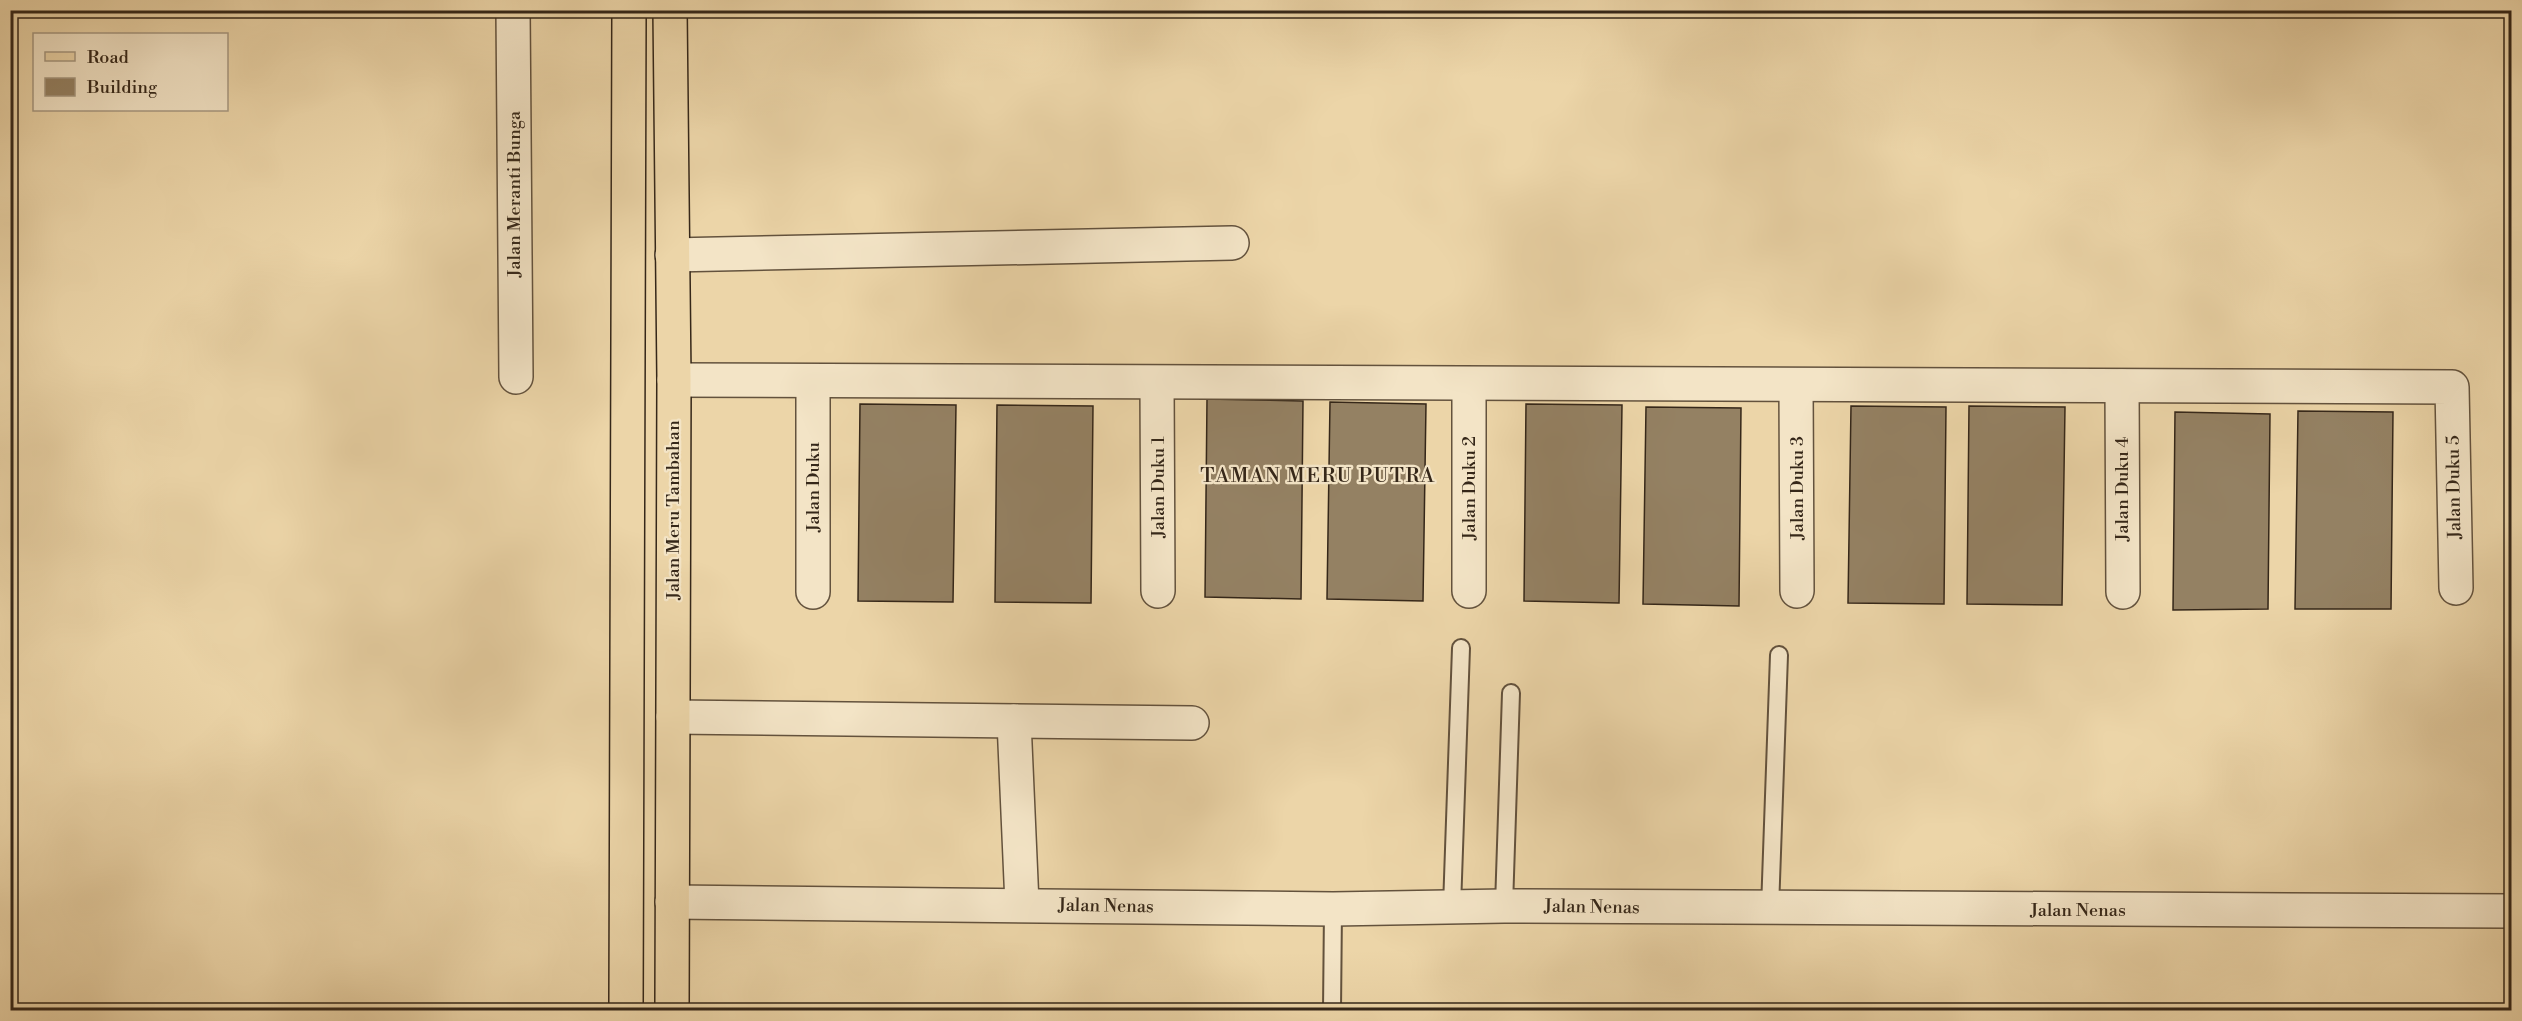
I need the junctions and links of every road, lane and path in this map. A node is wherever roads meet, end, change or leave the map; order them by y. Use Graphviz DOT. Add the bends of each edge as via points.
graph roads {
  1 [pos="513,10"];
  2 [pos="629,10"];
  3 [pos="669,10"];
  4 [pos="1232,243"];
  5 [pos="672,255"];
  6 [pos="516,377"];
  7 [pos="674,380"];
  8 [pos="813,383"];
  9 [pos="1157,384"];
  10 [pos="1469,384"];
  11 [pos="1797,385"];
  12 [pos="2122,386"];
  13 [pos="2456,588"];
  14 [pos="813,591"];
  15 [pos="1158,591"];
  16 [pos="1469,591"];
  17 [pos="1797,591"];
  18 [pos="2123,592"];
  19 [pos="1461,648"];
  20 [pos="1779,655"];
  21 [pos="1511,693"];
  22 [pos="673,717"];
  23 [pos="1014,721"];
  24 [pos="1192,723"];
  25 [pos="672,902"];
  26 [pos="1022,904"];
  27 [pos="1504,906"];
  28 [pos="1452,907"];
  29 [pos="1333,909"];
  30 [pos="1770,909"];
  31 [pos="2511,911"];
  32 [pos="626,1011"];
  33 [pos="672,1011"];
  34 [pos="1332,1011"];
  1 -- 6 [label="street, Jalan Meranti Bunga"];
  2 -- 32 [label="main road"];
  3 -- 5 [label="main road, Jalan Meru Tambahan"];
  4 -- 5 [label="street"];
  5 -- 7 [label="main road, Jalan Meru Tambahan"];
  7 -- 8 [label="street"];
  7 -- 22 [label="main road, Jalan Meru Tambahan"];
  8 -- 9 [label="street"];
  8 -- 14 [label="street, Jalan Duku"];
  9 -- 10 [label="street"];
  9 -- 15 [label="street, Jalan Duku 1"];
  10 -- 11 [label="street"];
  10 -- 16 [label="street, Jalan Duku 2"];
  11 -- 12 [label="street"];
  11 -- 17 [label="street, Jalan Duku 3"];
  12 -- 13 [label="street, Jalan Duku 5" via="2451,387"];
  12 -- 18 [label="street, Jalan Duku 4"];
  19 -- 28 [label="lane"];
  20 -- 30 [label="lane"];
  21 -- 27 [label="lane"];
  22 -- 23 [label="street"];
  22 -- 25 [label="main road, Jalan Meru Tambahan"];
  23 -- 24 [label="street"];
  23 -- 26 [label="street"];
  25 -- 26 [label="street, Jalan Nenas"];
  25 -- 33 [label="main road, Jalan Meru Tambahan"];
  26 -- 29 [label="street, Jalan Nenas"];
  27 -- 28 [label="street, Jalan Nenas"];
  27 -- 30 [label="street, Jalan Nenas"];
  28 -- 29 [label="street, Jalan Nenas"];
  29 -- 34 [label="lane"];
  30 -- 31 [label="street, Jalan Nenas"];
}
